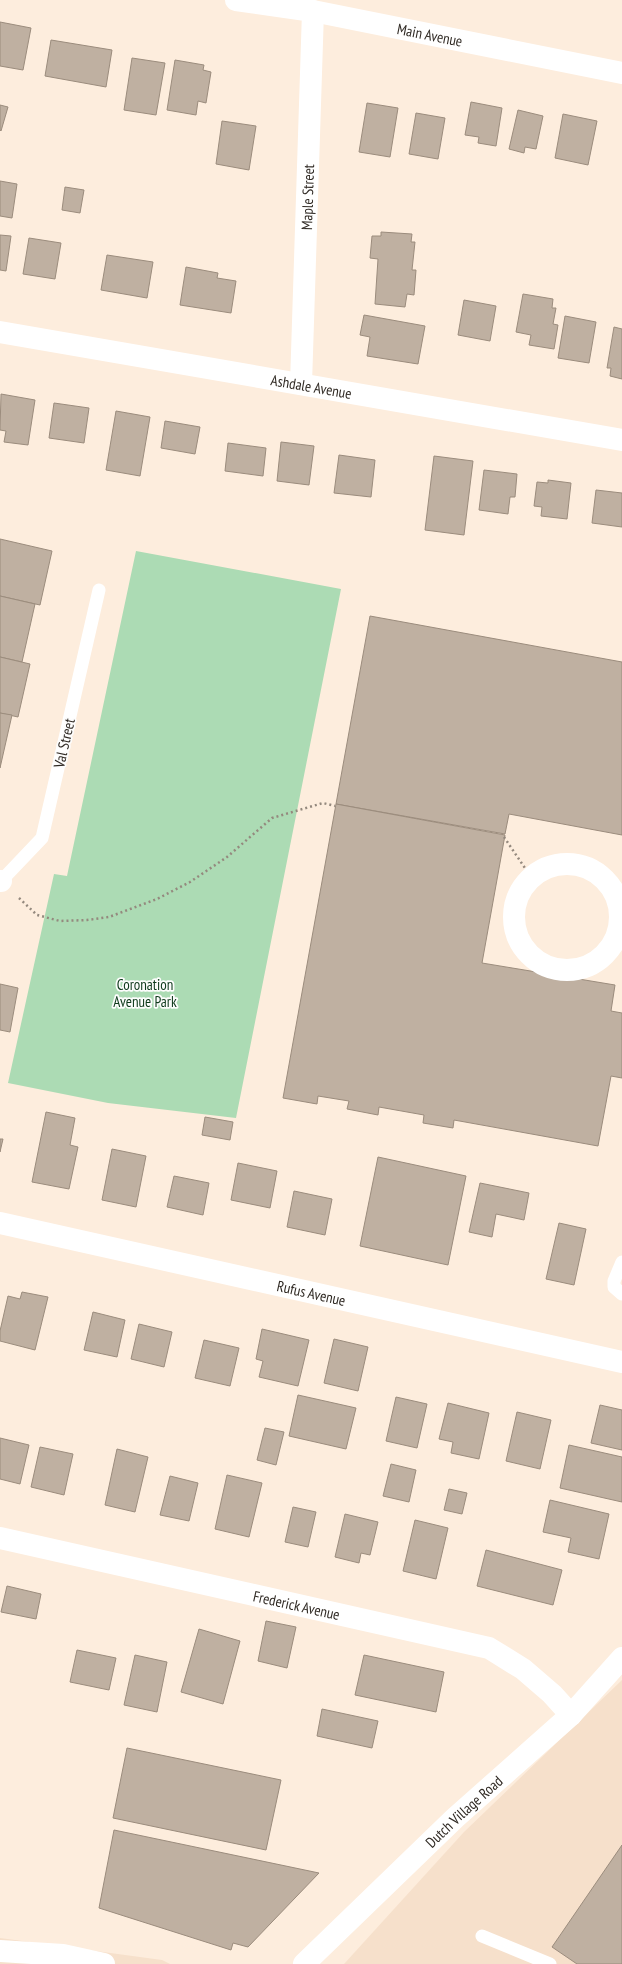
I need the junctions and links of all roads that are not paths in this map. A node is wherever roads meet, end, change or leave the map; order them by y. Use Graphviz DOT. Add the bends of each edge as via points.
graph roads {
  1 [pos="236,0"];
  2 [pos="313,11"];
  3 [pos="622,73"];
  4 [pos="0,332"];
  5 [pos="301,384"];
  6 [pos="622,440"];
  7 [pos="99,590"];
  8 [pos="1,881"];
  9 [pos="622,922"];
  10 [pos="0,1223"];
  11 [pos="622,1262"];
  12 [pos="622,1294"];
  13 [pos="622,1362"];
  14 [pos="0,1538"];
  15 [pos="622,1658"];
  16 [pos="571,1715"];
  17 [pos="482,1936"];
  18 [pos="0,1951"];
  19 [pos="104,1964"];
  20 [pos="304,1964"];
  21 [pos="550,1964"];
  1 -- 2 [label="street, Main Avenue"];
  2 -- 3 [label="street, Main Avenue"];
  2 -- 5 [label="street, Maple Street"];
  4 -- 5 [label="street, Ashdale Avenue"];
  5 -- 6 [label="street, Ashdale Avenue"];
  7 -- 8 [label="lane, Val Street" via="42,838"];
  9 -- 9 [label="street" via="618,899 610,884 596,872 580,865 563,864 546,868 531,877 520,891 515,907 514,925 520,942 531,956 546,967 563,971 581,969 598,962 611,950"];
  10 -- 13 [label="street, Rufus Avenue"];
  11 -- 12 [label="lane" via="614,1282 614,1287"];
  14 -- 16 [label="street, Frederick Avenue" via="489,1648 523,1669 552,1694"];
  15 -- 16 [label="street, Dutch Village Road"];
  16 -- 20 [label="street, Dutch Village Road" via="455,1818"];
  17 -- 21 [label="lane"];
  18 -- 19 [label="street" via="62,1955"];
}
